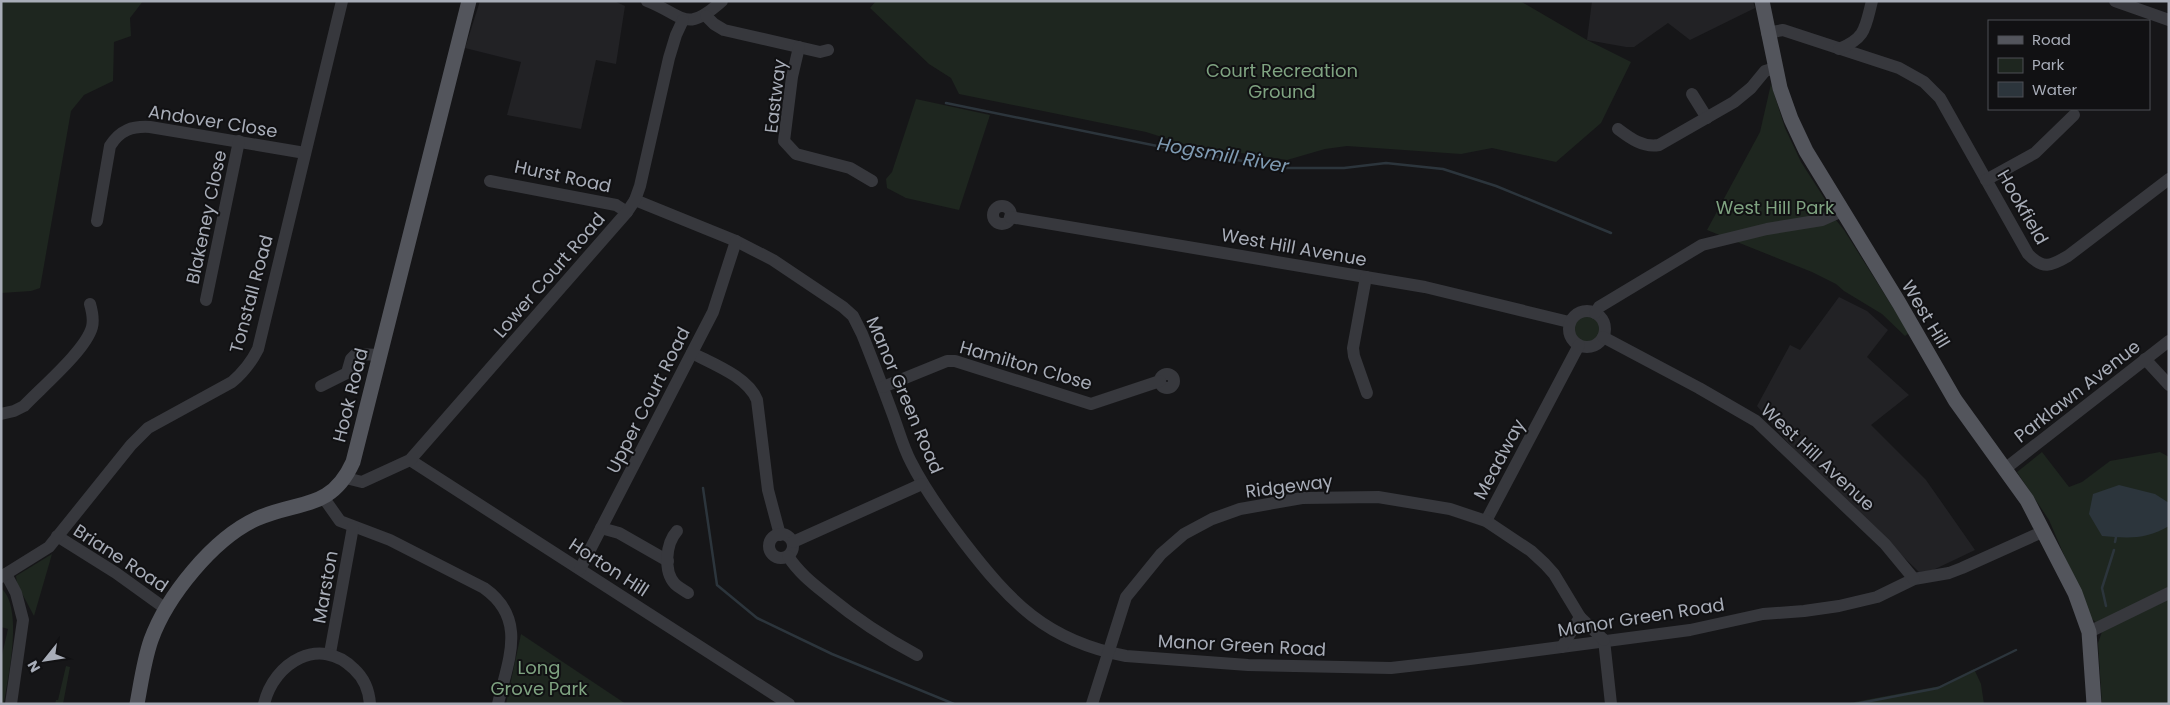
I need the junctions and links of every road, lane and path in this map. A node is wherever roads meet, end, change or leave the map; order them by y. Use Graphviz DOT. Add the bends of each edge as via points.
graph roads {
  1 [pos="342,1"];
  2 [pos="469,1"];
  3 [pos="647,1"];
  4 [pos="722,1"];
  5 [pos="1762,1"];
  6 [pos="1872,1"];
  7 [pos="2115,1"];
  8 [pos="706,16"];
  9 [pos="683,20"];
  10 [pos="2169,20"];
  11 [pos="1768,32"];
  12 [pos="1864,32"];
  13 [pos="799,47"];
  14 [pos="1839,49"];
  15 [pos="828,50"];
  16 [pos="1873,59"];
  17 [pos="1775,68"];
  18 [pos="1692,94"];
  19 [pos="2074,115"];
  20 [pos="1707,118"];
  21 [pos="1618,129"];
  22 [pos="239,141"];
  23 [pos="305,153"];
  24 [pos="1986,180"];
  25 [pos="2169,180"];
  26 [pos="490,181"];
  27 [pos="872,182"];
  28 [pos="635,200"];
  29 [pos="1842,211"];
  30 [pos="627,212"];
  31 [pos="1010,217"];
  32 [pos="97,221"];
  33 [pos="736,241"];
  34 [pos="1366,277"];
  35 [pos="206,300"];
  36 [pos="90,304"];
  37 [pos="1595,312"];
  38 [pos="1570,322"];
  39 [pos="1603,337"];
  40 [pos="2169,342"];
  41 [pos="1578,345"];
  42 [pos="692,352"];
  43 [pos="380,355"];
  44 [pos="2146,359"];
  45 [pos="1160,381"];
  46 [pos="2169,385"];
  47 [pos="321,386"];
  48 [pos="883,386"];
  49 [pos="1367,393"];
  50 [pos="1,414"];
  51 [pos="410,460"];
  52 [pos="2006,468"];
  53 [pos="346,478"];
  54 [pos="922,484"];
  55 [pos="323,497"];
  56 [pos="1486,521"];
  57 [pos="353,527"];
  58 [pos="601,528"];
  59 [pos="677,531"];
  60 [pos="2042,532"];
  61 [pos="780,535"];
  62 [pos="57,536"];
  63 [pos="792,542"];
  64 [pos="788,556"];
  65 [pos="668,561"];
  66 [pos="580,569"];
  67 [pos="4,575"];
  68 [pos="1914,579"];
  69 [pos="688,593"];
  70 [pos="2169,593"];
  71 [pos="166,608"];
  72 [pos="1580,617"];
  73 [pos="2089,632"];
  74 [pos="1604,640"];
  75 [pos="1562,647"];
  76 [pos="330,653"];
  77 [pos="1109,653"];
  78 [pos="917,656"];
  79 [pos="769,691"];
  80 [pos="11,704"];
  81 [pos="137,704"];
  82 [pos="264,704"];
  83 [pos="370,704"];
  84 [pos="498,704"];
  85 [pos="767,704"];
  86 [pos="789,704"];
  87 [pos="1092,704"];
  88 [pos="1611,704"];
  89 [pos="2094,704"];
  1 -- 23 [label="street, Tonstall Road"];
  2 -- 43 [label="main road, Hook Road"];
  3 -- 9 [label="street"];
  4 -- 8 [label="street"];
  5 -- 11 [label="main road, West Hill"];
  6 -- 12 [label="street"];
  7 -- 10 [label="street"];
  8 -- 9 [label="street"];
  8 -- 13 [label="street" via="724,30"];
  9 -- 28 [label="street, Lower Court Road" via="669,58"];
  11 -- 14 [label="street, Hookfield" via="1783,30"];
  11 -- 17 [label="main road, West Hill"];
  12 -- 14 [label="street" via="1859,39"];
  12 -- 16 [label="street"];
  13 -- 15 [label="street" via="820,52"];
  13 -- 27 [label="street, Eastway" via="784,141 796,154 850,168"];
  14 -- 16 [label="street, Hookfield"];
  16 -- 24 [label="street, Hookfield" via="1912,74 1933,89"];
  17 -- 20 [label="street" via="1765,71 1734,102"];
  17 -- 29 [label="main road, West Hill" via="1791,119"];
  18 -- 20 [label="street"];
  19 -- 24 [label="street" via="2035,153"];
  20 -- 21 [label="street" via="1667,142 1651,146 1637,142"];
  22 -- 23 [label="street, Andover Close"];
  22 -- 32 [label="street, Andover Close" via="150,127 123,132 110,146"];
  22 -- 35 [label="street, Blakeney Close"];
  23 -- 62 [label="street, Tonstall Road" via="252,362 232,382 148,428"];
  24 -- 25 [label="street, Hookfield" via="2028,254 2034,261 2045,265 2053,265 2068,256"];
  26 -- 30 [label="street, Hurst Road" via="616,206"];
  28 -- 30 [label="street, Lower Court Road"];
  28 -- 33 [label="street, Manor Green Road"];
  29 -- 37 [label="street" via="1822,220 1702,245"];
  29 -- 52 [label="main road, West Hill" via="1955,400"];
  30 -- 51 [label="street, Lower Court Road"];
  31 -- 34 [label="street, West Hill Avenue"];
  33 -- 42 [label="street, Upper Court Road" via="713,312"];
  33 -- 48 [label="street, Manor Green Road" via="773,260 853,316"];
  34 -- 38 [label="street, West Hill Avenue" via="1438,290"];
  34 -- 49 [label="street" via="1353,348"];
  36 -- 50 [label="street" via="93,325 80,348 24,406"];
  37 -- 38 [label="street" via="1577,313"];
  37 -- 39 [label="street" via="1605,326"];
  38 -- 41 [label="street" via="1571,338"];
  39 -- 41 [label="street" via="1590,347"];
  39 -- 68 [label="street, West Hill Avenue" via="1756,421 1885,544"];
  40 -- 44 [label="street, Parklawn Avenue"];
  41 -- 56 [label="street, Meadway"];
  42 -- 58 [label="street, Upper Court Road"];
  42 -- 61 [label="street" via="741,380 754,392 768,490"];
  43 -- 47 [label="street" via="356,354 347,372"];
  43 -- 53 [label="main road, Hook Road"];
  44 -- 46 [label="street"];
  44 -- 52 [label="street, Parklawn Avenue"];
  45 -- 48 [label="street, Hamilton Close" via="1092,404 946,360"];
  48 -- 54 [label="street, Manor Green Road"];
  51 -- 53 [label="street, Lower Court Road" via="362,482"];
  51 -- 66 [label="street, Horton Hill"];
  52 -- 60 [label="main road, West Hill" via="2027,500"];
  53 -- 55 [label="main road, Hook Road"];
  54 -- 63 [label="street"];
  54 -- 77 [label="street, Manor Green Road" via="1015,604 1043,625 1076,643"];
  55 -- 57 [label="street" via="340,521"];
  55 -- 71 [label="main road, Hook Road" via="271,512 237,530 201,563"];
  56 -- 72 [label="street, Meadway" via="1531,551 1549,568"];
  56 -- 77 [label="street, Ridgeway" via="1435,506 1378,497 1302,498 1240,509 1184,534 1161,554 1126,597"];
  57 -- 76 [label="street, Marston"];
  57 -- 84 [label="street" via="390,540 494,595 510,619 512,640"];
  58 -- 65 [label="street" via="619,533"];
  58 -- 66 [label="street, Upper Court Road"];
  59 -- 65 [label="street" via="670,542"];
  60 -- 68 [label="street, Manor Green Road" via="1949,573"];
  60 -- 73 [label="main road, West Hill" via="2075,593"];
  61 -- 63 [label="street" via="789,537"];
  61 -- 64 [label="street" via="770,543 769,551 782,558"];
  62 -- 67 [label="street, Tonstall Road" via="37,556"];
  62 -- 71 [label="street, Briane Road"];
  63 -- 64 [label="street" via="793,551"];
  64 -- 78 [label="street" via="800,572 849,613"];
  65 -- 69 [label="street" via="672,578"];
  66 -- 79 [label="street, Horton Hill"];
  67 -- 80 [label="street" via="16,593 23,620"];
  68 -- 74 [label="street, Manor Green Road" via="1877,596 1839,606 1763,614 1690,630"];
  70 -- 73 [label="street"];
  71 -- 81 [label="main road, Hook Road" via="150,642"];
  72 -- 74 [label="street, Meadway"];
  72 -- 75 [label="street"];
  73 -- 89 [label="main road, West Hill"];
  74 -- 75 [label="street, Manor Green Road"];
  74 -- 88 [label="street"];
  75 -- 77 [label="street, Manor Green Road" via="1420,665 1367,668 1248,665"];
  76 -- 82 [label="street" via="302,657 275,676"];
  76 -- 83 [label="street" via="358,673 369,691"];
  77 -- 87 [label="street, Ridgeway"];
  79 -- 85 [label="street"];
  79 -- 86 [label="street, Horton Hill"];
}
